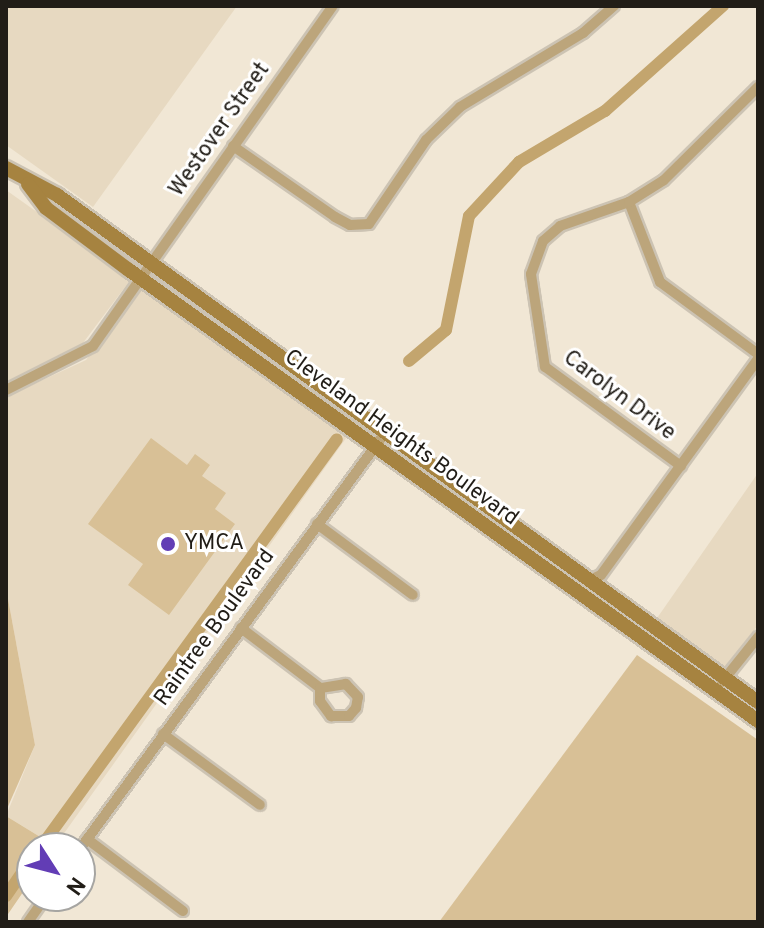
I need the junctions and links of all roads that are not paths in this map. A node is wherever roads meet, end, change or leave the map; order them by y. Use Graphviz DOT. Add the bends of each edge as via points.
graph roads {
  1 [pos="333,6"];
  2 [pos="614,6"];
  3 [pos="758,87"];
  4 [pos="233,146"];
  5 [pos="6,168"];
  6 [pos="26,182"];
  7 [pos="629,202"];
  8 [pos="150,263"];
  9 [pos="140,278"];
  10 [pos="758,356"];
  11 [pos="6,390"];
  12 [pos="385,433"];
  13 [pos="376,446"];
  14 [pos="681,466"];
  15 [pos="317,524"];
  16 [pos="588,581"];
  17 [pos="569,587"];
  18 [pos="413,595"];
  19 [pos="241,628"];
  20 [pos="758,637"];
  21 [pos="726,679"];
  22 [pos="320,688"];
  23 [pos="711,688"];
  24 [pos="758,702"];
  25 [pos="758,721"];
  26 [pos="163,734"];
  27 [pos="260,805"];
  28 [pos="93,832"];
  29 [pos="96,852"];
  30 [pos="183,911"];
  1 -- 4 [label="street, Westover Street"];
  2 -- 4 [label="street" via="583,33 460,107 426,140 369,224 350,225 335,217"];
  3 -- 7 [label="street, Carolyn Drive" via="686,163"];
  4 -- 8 [label="street, Westover Street"];
  5 -- 6 [label="street, Cleveland Heights Boulevard"];
  6 -- 8 [label="street, Cleveland Heights Boulevard" via="57,195"];
  6 -- 9 [label="street, Cleveland Heights Boulevard" via="46,208"];
  7 -- 10 [label="street" via="660,282"];
  7 -- 14 [label="street, Carolyn Drive" via="573,219 543,241 531,274 541,356 552,374"];
  8 -- 9 [label="street, Westover Street"];
  8 -- 12 [label="street, Cleveland Heights Boulevard"];
  9 -- 11 [label="street, Westover Street" via="93,346"];
  9 -- 13 [label="street, Cleveland Heights Boulevard"];
  10 -- 14 [label="street"];
  12 -- 13 [label="street, Raintree Boulevard"];
  12 -- 16 [label="street, Cleveland Heights Boulevard"];
  13 -- 15 [label="street, Raintree Boulevard"];
  13 -- 17 [label="street, Cleveland Heights Boulevard"];
  14 -- 16 [label="street" via="601,575"];
  15 -- 18 [label="street"];
  15 -- 19 [label="street, Raintree Boulevard"];
  16 -- 17 [label="street"];
  16 -- 21 [label="street, Cleveland Heights Boulevard"];
  17 -- 23 [label="street, Cleveland Heights Boulevard"];
  19 -- 22 [label="street"];
  19 -- 26 [label="street, Raintree Boulevard"];
  20 -- 21 [label="street"];
  21 -- 23 [label="street"];
  21 -- 24 [label="street, Cleveland Heights Boulevard"];
  23 -- 25 [label="street, Cleveland Heights Boulevard"];
  26 -- 27 [label="street"];
  26 -- 28 [label="street, Raintree Boulevard"];
  29 -- 30 [label="street"];
}
